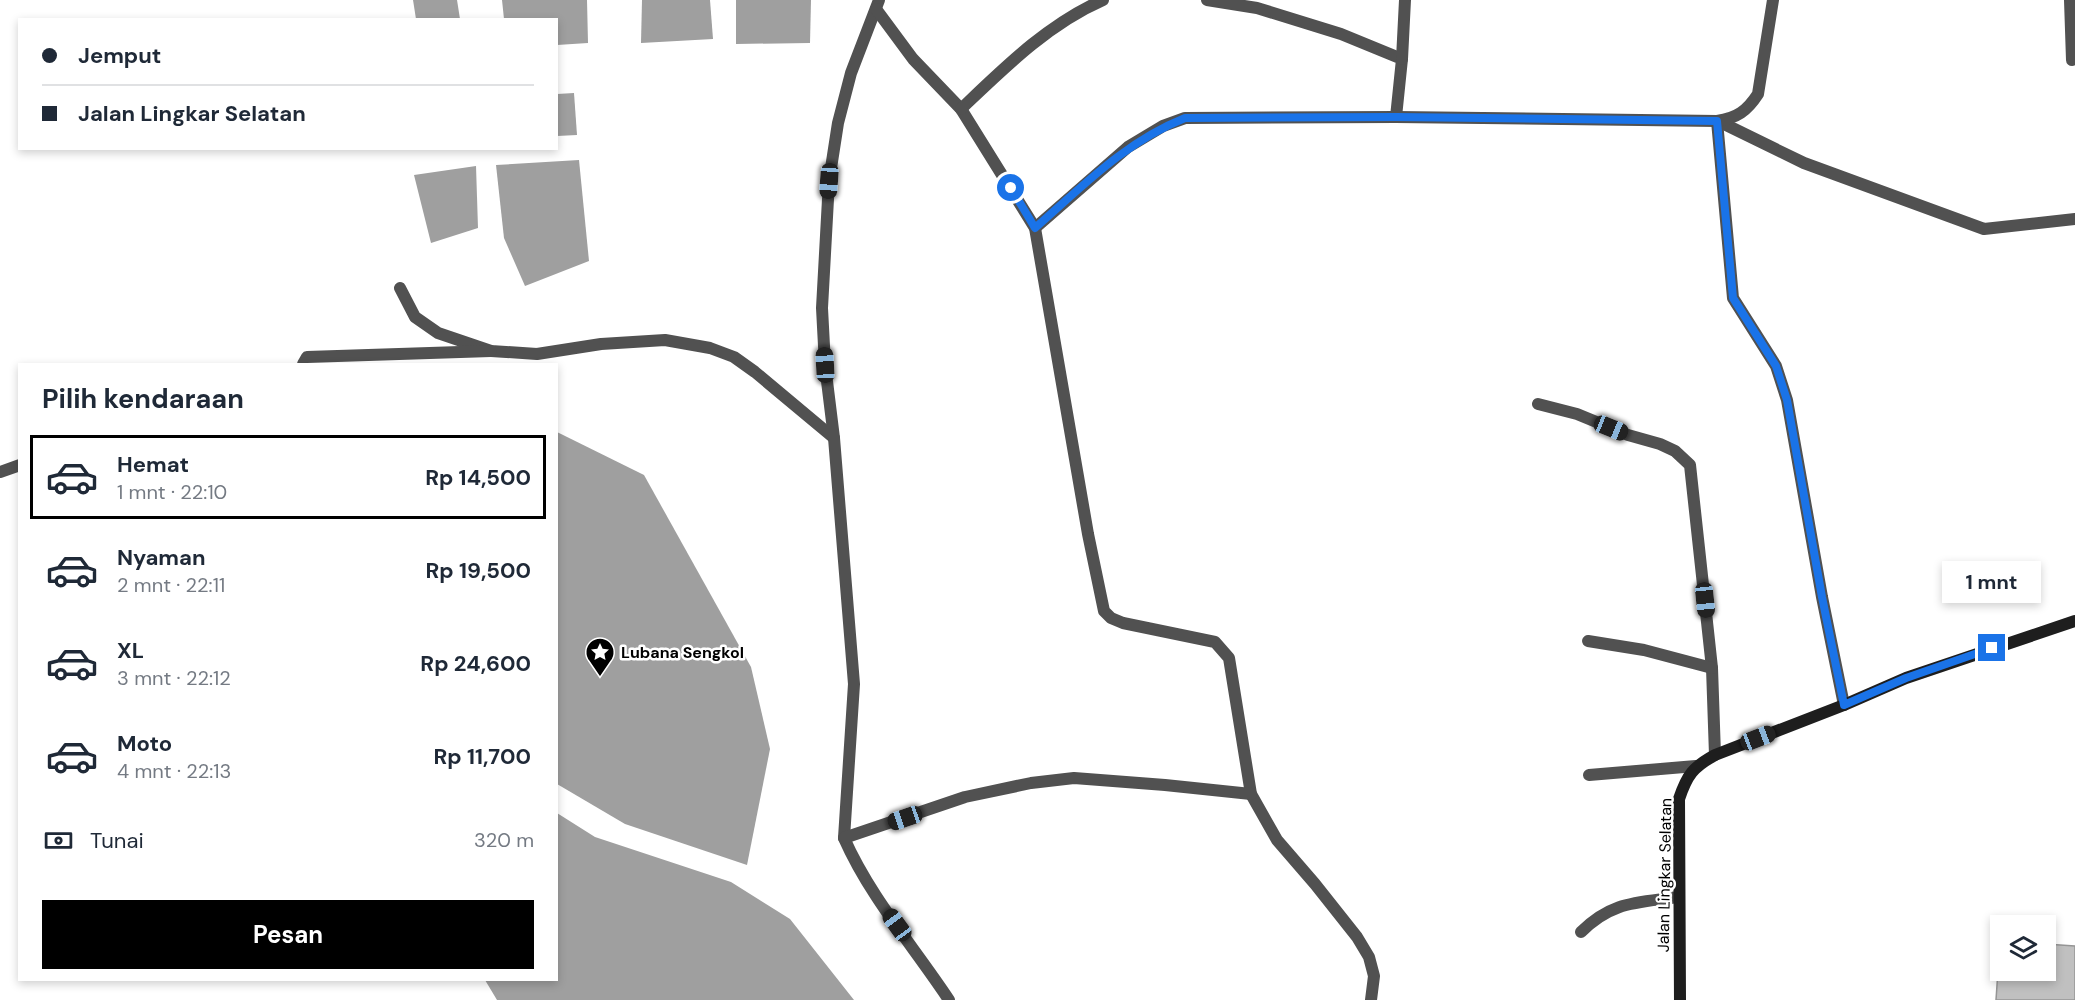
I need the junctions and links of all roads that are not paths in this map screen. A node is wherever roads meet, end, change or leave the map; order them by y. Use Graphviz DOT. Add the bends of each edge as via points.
graph roads {
  1 [pos="1103,0"];
  2 [pos="1206,0"];
  3 [pos="1405,0"];
  4 [pos="1773,0"];
  5 [pos="2070,0"];
  6 [pos="878,5"];
  7 [pos="1402,59"];
  8 [pos="2072,60"];
  9 [pos="961,109"];
  10 [pos="1396,117"];
  11 [pos="1717,121"];
  12 [pos="2075,219"];
  13 [pos="1035,228"];
  14 [pos="400,288"];
  15 [pos="491,351"];
  16 [pos="304,363"];
  17 [pos="1538,404"];
  18 [pos="834,438"];
  19 [pos="18,466"];
  20 [pos="0,472"];
  21 [pos="2075,621"];
  22 [pos="1588,641"];
  23 [pos="1712,668"];
  24 [pos="1844,705"];
  25 [pos="1715,755"];
  26 [pos="1696,766"];
  27 [pos="1589,775"];
  28 [pos="1251,794"];
  29 [pos="844,838"];
  30 [pos="1678,897"];
  31 [pos="1581,932"];
  32 [pos="949,1000"];
  33 [pos="1371,1000"];
  34 [pos="1680,1000"];
  1 -- 9 [label="street" via="1082,9 1019,53"];
  2 -- 7 [label="street" via="1268,12 1341,34"];
  3 -- 7 [label="street"];
  4 -- 11 [label="street" via="1758,94 1742,114"];
  5 -- 8 [label="street"];
  6 -- 9 [label="street" via="914,60"];
  6 -- 18 [label="street" via="851,73 829,181 822,308"];
  7 -- 10 [label="street"];
  9 -- 13 [label="street"];
  10 -- 11 [label="street"];
  10 -- 13 [label="street" via="1185,118 1128,147"];
  11 -- 12 [label="street" via="1804,164 1984,229"];
  11 -- 24 [label="street" via="1733,298 1776,366 1787,400"];
  13 -- 28 [label="street" via="1104,611 1123,623 1215,642 1229,658"];
  14 -- 15 [label="street" via="415,317 438,333"];
  15 -- 16 [label="street" via="307,357"];
  15 -- 18 [label="street" via="537,354 665,340 710,348 734,357 755,372"];
  17 -- 23 [label="street" via="1660,444 1676,451 1690,465"];
  18 -- 29 [label="street" via="854,684"];
  19 -- 20 [label="street"];
  21 -- 24 [label="main road" via="1906,678"];
  22 -- 23 [label="street" via="1644,650"];
  23 -- 25 [label="street"];
  24 -- 25 [label="main road"];
  25 -- 26 [label="main road"];
  26 -- 27 [label="street"];
  26 -- 30 [label="main road, Jalan Lingkar Selatan" via="1679,799"];
  28 -- 29 [label="street" via="1074,778 965,797"];
  28 -- 33 [label="street" via="1277,840 1370,957 1374,976"];
  29 -- 32 [label="street" via="883,907"];
  30 -- 31 [label="street" via="1626,904 1595,918"];
  30 -- 34 [label="main road, Jalan Lingkar Selatan"];
}
